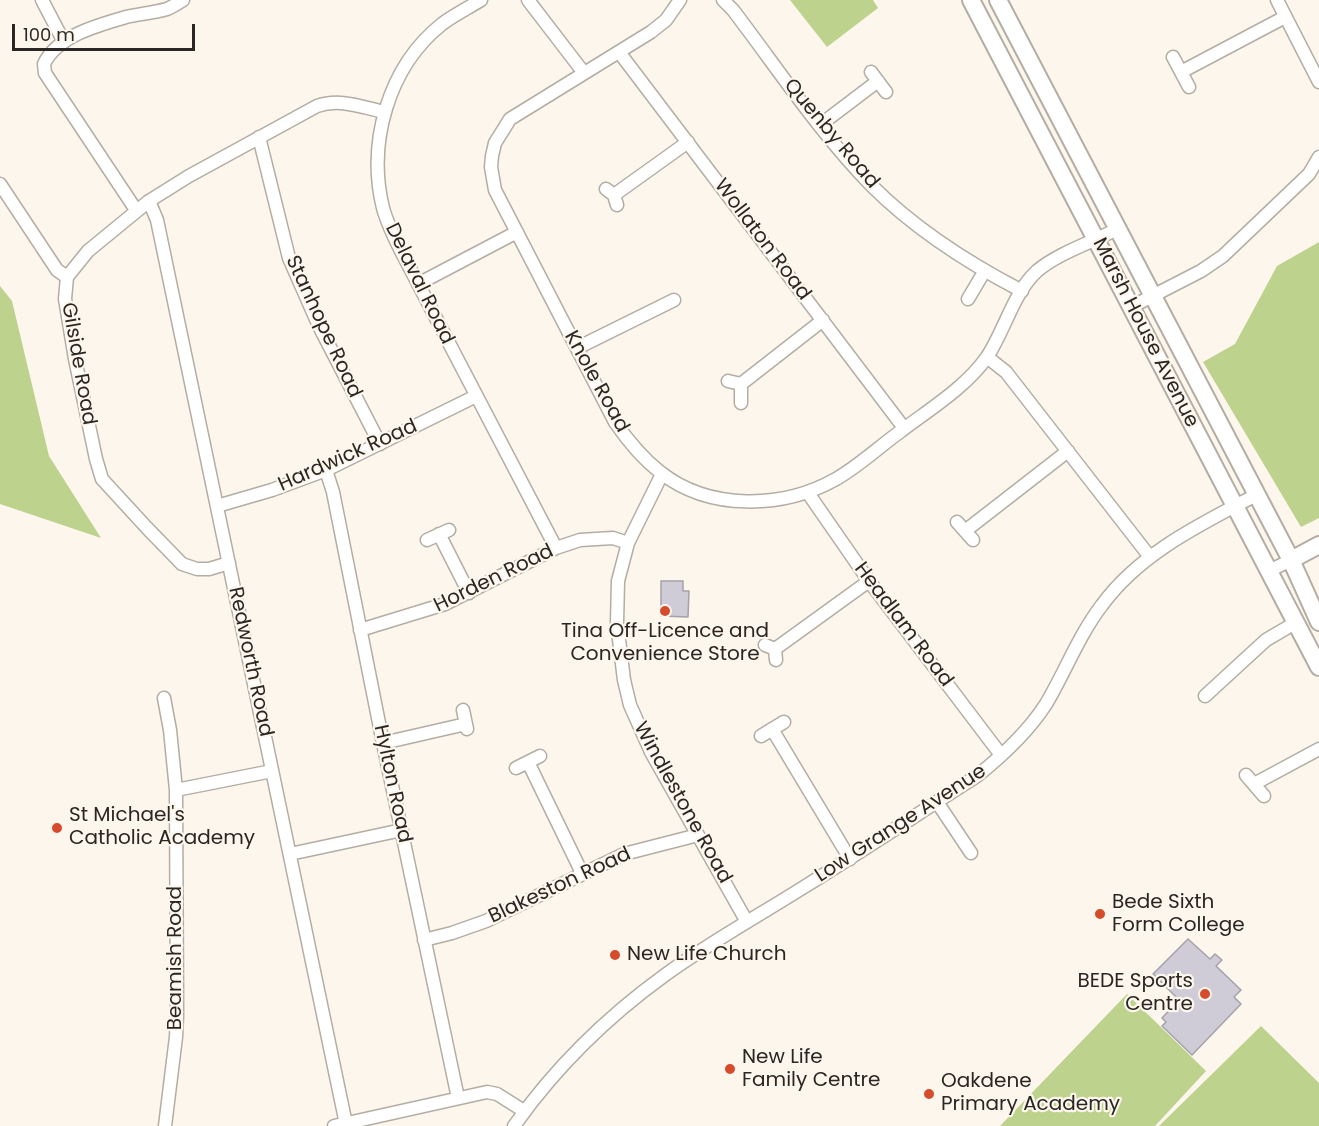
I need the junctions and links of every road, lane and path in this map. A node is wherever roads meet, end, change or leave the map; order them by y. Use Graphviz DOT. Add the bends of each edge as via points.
graph roads {
  1 [pos="42,0"];
  2 [pos="183,0"];
  3 [pos="481,0"];
  4 [pos="528,0"];
  5 [pos="680,0"];
  6 [pos="723,0"];
  7 [pos="972,0"];
  8 [pos="998,0"];
  9 [pos="1276,0"];
  10 [pos="1285,17"];
  11 [pos="64,42"];
  12 [pos="619,52"];
  13 [pos="1173,57"];
  14 [pos="1181,72"];
  15 [pos="584,73"];
  16 [pos="1319,82"];
  17 [pos="1189,87"];
  18 [pos="886,92"];
  19 [pos="384,112"];
  20 [pos="820,125"];
  21 [pos="259,137"];
  22 [pos="688,142"];
  23 [pos="1319,157"];
  24 [pos="0,184"];
  25 [pos="612,196"];
  26 [pos="149,201"];
  27 [pos="136,210"];
  28 [pos="1117,229"];
  29 [pos="517,232"];
  30 [pos="1097,240"];
  31 [pos="984,272"];
  32 [pos="67,277"];
  33 [pos="418,284"];
  34 [pos="1022,291"];
  35 [pos="1152,296"];
  36 [pos="968,299"];
  37 [pos="674,300"];
  38 [pos="1131,307"];
  39 [pos="823,320"];
  40 [pos="577,348"];
  41 [pos="987,357"];
  42 [pos="728,381"];
  43 [pos="741,384"];
  44 [pos="476,396"];
  45 [pos="741,403"];
  46 [pos="904,428"];
  47 [pos="380,444"];
  48 [pos="1068,451"];
  49 [pos="326,470"];
  50 [pos="662,474"];
  51 [pos="808,493"];
  52 [pos="1256,495"];
  53 [pos="217,506"];
  54 [pos="1235,506"];
  55 [pos="965,531"];
  56 [pos="438,535"];
  57 [pos="628,543"];
  58 [pos="1319,545"];
  59 [pos="556,548"];
  60 [pos="1150,557"];
  61 [pos="1290,560"];
  62 [pos="229,563"];
  63 [pos="1269,571"];
  64 [pos="869,581"];
  65 [pos="469,593"];
  66 [pos="1319,622"];
  67 [pos="1295,623"];
  68 [pos="360,630"];
  69 [pos="772,651"];
  70 [pos="1319,667"];
  71 [pos="163,695"];
  72 [pos="1205,696"];
  73 [pos="463,710"];
  74 [pos="784,722"];
  75 [pos="383,743"];
  76 [pos="1319,748"];
  77 [pos="1001,755"];
  78 [pos="516,768"];
  79 [pos="272,771"];
  80 [pos="176,790"];
  81 [pos="1264,796"];
  82 [pos="937,802"];
  83 [pos="402,830"];
  84 [pos="698,835"];
  85 [pos="971,853"];
  86 [pos="290,855"];
  87 [pos="850,859"];
  88 [pos="582,873"];
  89 [pos="747,922"];
  90 [pos="424,940"];
  91 [pos="458,1098"];
  92 [pos="524,1111"];
  93 [pos="340,1125"];
  94 [pos="165,1126"];
  95 [pos="514,1126"];
  1 -- 11 [label="street"];
  2 -- 11 [label="street" via="167,9 106,24"];
  3 -- 19 [label="street, Delaval Road" via="429,36 406,66"];
  4 -- 15 [label="street"];
  5 -- 12 [label="street, Knole Road" via="666,20"];
  6 -- 20 [label="street, Quenby Road"];
  7 -- 30 [label="street, Marsh House Avenue"];
  8 -- 28 [label="street, Marsh House Avenue"];
  9 -- 10 [label="street"];
  10 -- 14 [label="street"];
  10 -- 16 [label="street"];
  11 -- 27 [label="street" via="47,58 45,73"];
  12 -- 15 [label="street, Knole Road"];
  12 -- 22 [label="street, Wollaton Road"];
  13 -- 14 [label="street"];
  14 -- 17 [label="street"];
  15 -- 29 [label="street, Knole Road" via="510,119 495,143 492,180"];
  18 -- 20 [label="street" via="874,77"];
  19 -- 21 [label="street, Gilside Road" via="341,102 328,103"];
  19 -- 33 [label="street, Delaval Road" via="379,147 380,190 390,227"];
  20 -- 31 [label="street, Quenby Road" via="848,160 895,206"];
  21 -- 26 [label="street, Gilside Road"];
  21 -- 47 [label="street, Stanhope Road" via="289,258"];
  22 -- 25 [label="street"];
  22 -- 39 [label="street, Wollaton Road"];
  23 -- 35 [label="street" via="1309,174 1223,256"];
  24 -- 32 [label="street" via="57,270"];
  26 -- 27 [label="street, Gilside Road"];
  26 -- 53 [label="street, Redworth Road" via="157,220"];
  27 -- 32 [label="street, Gilside Road" via="88,251"];
  28 -- 30 [label="street, Knole Road"];
  28 -- 35 [label="street, Marsh House Avenue"];
  29 -- 33 [label="street"];
  29 -- 40 [label="street, Knole Road"];
  30 -- 34 [label="street, Knole Road" via="1046,265"];
  30 -- 38 [label="street, Marsh House Avenue"];
  31 -- 34 [label="street, Quenby Road"];
  31 -- 36 [label="street"];
  32 -- 62 [label="street, Gilside Road" via="65,299 75,358 102,479 183,564 197,569"];
  33 -- 44 [label="street, Delaval Road"];
  34 -- 41 [label="street, Knole Road"];
  35 -- 38 [label="street"];
  35 -- 52 [label="street, Marsh House Avenue"];
  37 -- 40 [label="street"];
  38 -- 54 [label="street, Marsh House Avenue"];
  39 -- 43 [label="street"];
  39 -- 46 [label="street, Wollaton Road"];
  40 -- 50 [label="street, Knole Road" via="621,429 636,450"];
  41 -- 46 [label="street, Knole Road" via="967,380"];
  41 -- 48 [label="street" via="1006,372"];
  42 -- 43 [label="street"];
  43 -- 45 [label="street"];
  44 -- 47 [label="street, Hardwick Road"];
  44 -- 59 [label="street, Delaval Road"];
  46 -- 51 [label="street, Knole Road" via="837,479"];
  47 -- 49 [label="street, Hardwick Road"];
  48 -- 55 [label="street"];
  48 -- 60 [label="street"];
  49 -- 53 [label="street, Hardwick Road"];
  49 -- 68 [label="street, Hylton Road"];
  50 -- 51 [label="street, Knole Road" via="712,498 768,501"];
  50 -- 57 [label="street, Windlestone Road"];
  51 -- 64 [label="street, Headlam Road"];
  52 -- 54 [label="street, Low Grange Avenue"];
  52 -- 61 [label="street, Marsh House Avenue"];
  53 -- 62 [label="street, Redworth Road"];
  54 -- 60 [label="street, Low Grange Avenue"];
  54 -- 63 [label="street, Marsh House Avenue"];
  56 -- 65 [label="street"];
  57 -- 59 [label="street, Horden Road" via="595,538"];
  57 -- 84 [label="street, Windlestone Road" via="617,603 624,680 639,728"];
  58 -- 61 [label="street"];
  59 -- 65 [label="street, Horden Road"];
  60 -- 77 [label="street, Low Grange Avenue" via="1102,605 1045,705"];
  61 -- 63 [label="street"];
  61 -- 66 [label="street, Marsh House Avenue"];
  62 -- 79 [label="street, Redworth Road"];
  63 -- 67 [label="street, Marsh House Avenue"];
  64 -- 69 [label="street"];
  64 -- 77 [label="street, Headlam Road"];
  65 -- 68 [label="street, Horden Road" via="422,613"];
  67 -- 70 [label="street, Marsh House Avenue"];
  67 -- 72 [label="street" via="1266,640"];
  68 -- 75 [label="street, Hylton Road"];
  71 -- 80 [label="street, Beamish Road"];
  73 -- 75 [label="street" via="467,727"];
  74 -- 87 [label="street" via="766,732"];
  75 -- 83 [label="street, Hylton Road"];
  76 -- 81 [label="street" via="1250,779"];
  77 -- 82 [label="street, Low Grange Avenue"];
  78 -- 88 [label="street" via="534,759"];
  79 -- 80 [label="street"];
  79 -- 86 [label="street, Redworth Road"];
  80 -- 94 [label="street, Beamish Road" via="177,1016"];
  82 -- 85 [label="street"];
  82 -- 87 [label="street, Low Grange Avenue"];
  83 -- 86 [label="street"];
  83 -- 90 [label="street, Hylton Road"];
  84 -- 88 [label="street, Blakeston Road" via="638,849"];
  84 -- 89 [label="street, Windlestone Road"];
  86 -- 93 [label="street, Redworth Road"];
  87 -- 89 [label="street, Low Grange Avenue"];
  88 -- 90 [label="street, Blakeston Road" via="486,921"];
  89 -- 92 [label="street, Low Grange Avenue" via="665,975 608,1022 575,1052"];
  90 -- 91 [label="street, Hylton Road"];
  91 -- 92 [label="street" via="487,1092"];
  91 -- 93 [label="street"];
  92 -- 95 [label="street, Low Grange Avenue"];
}
